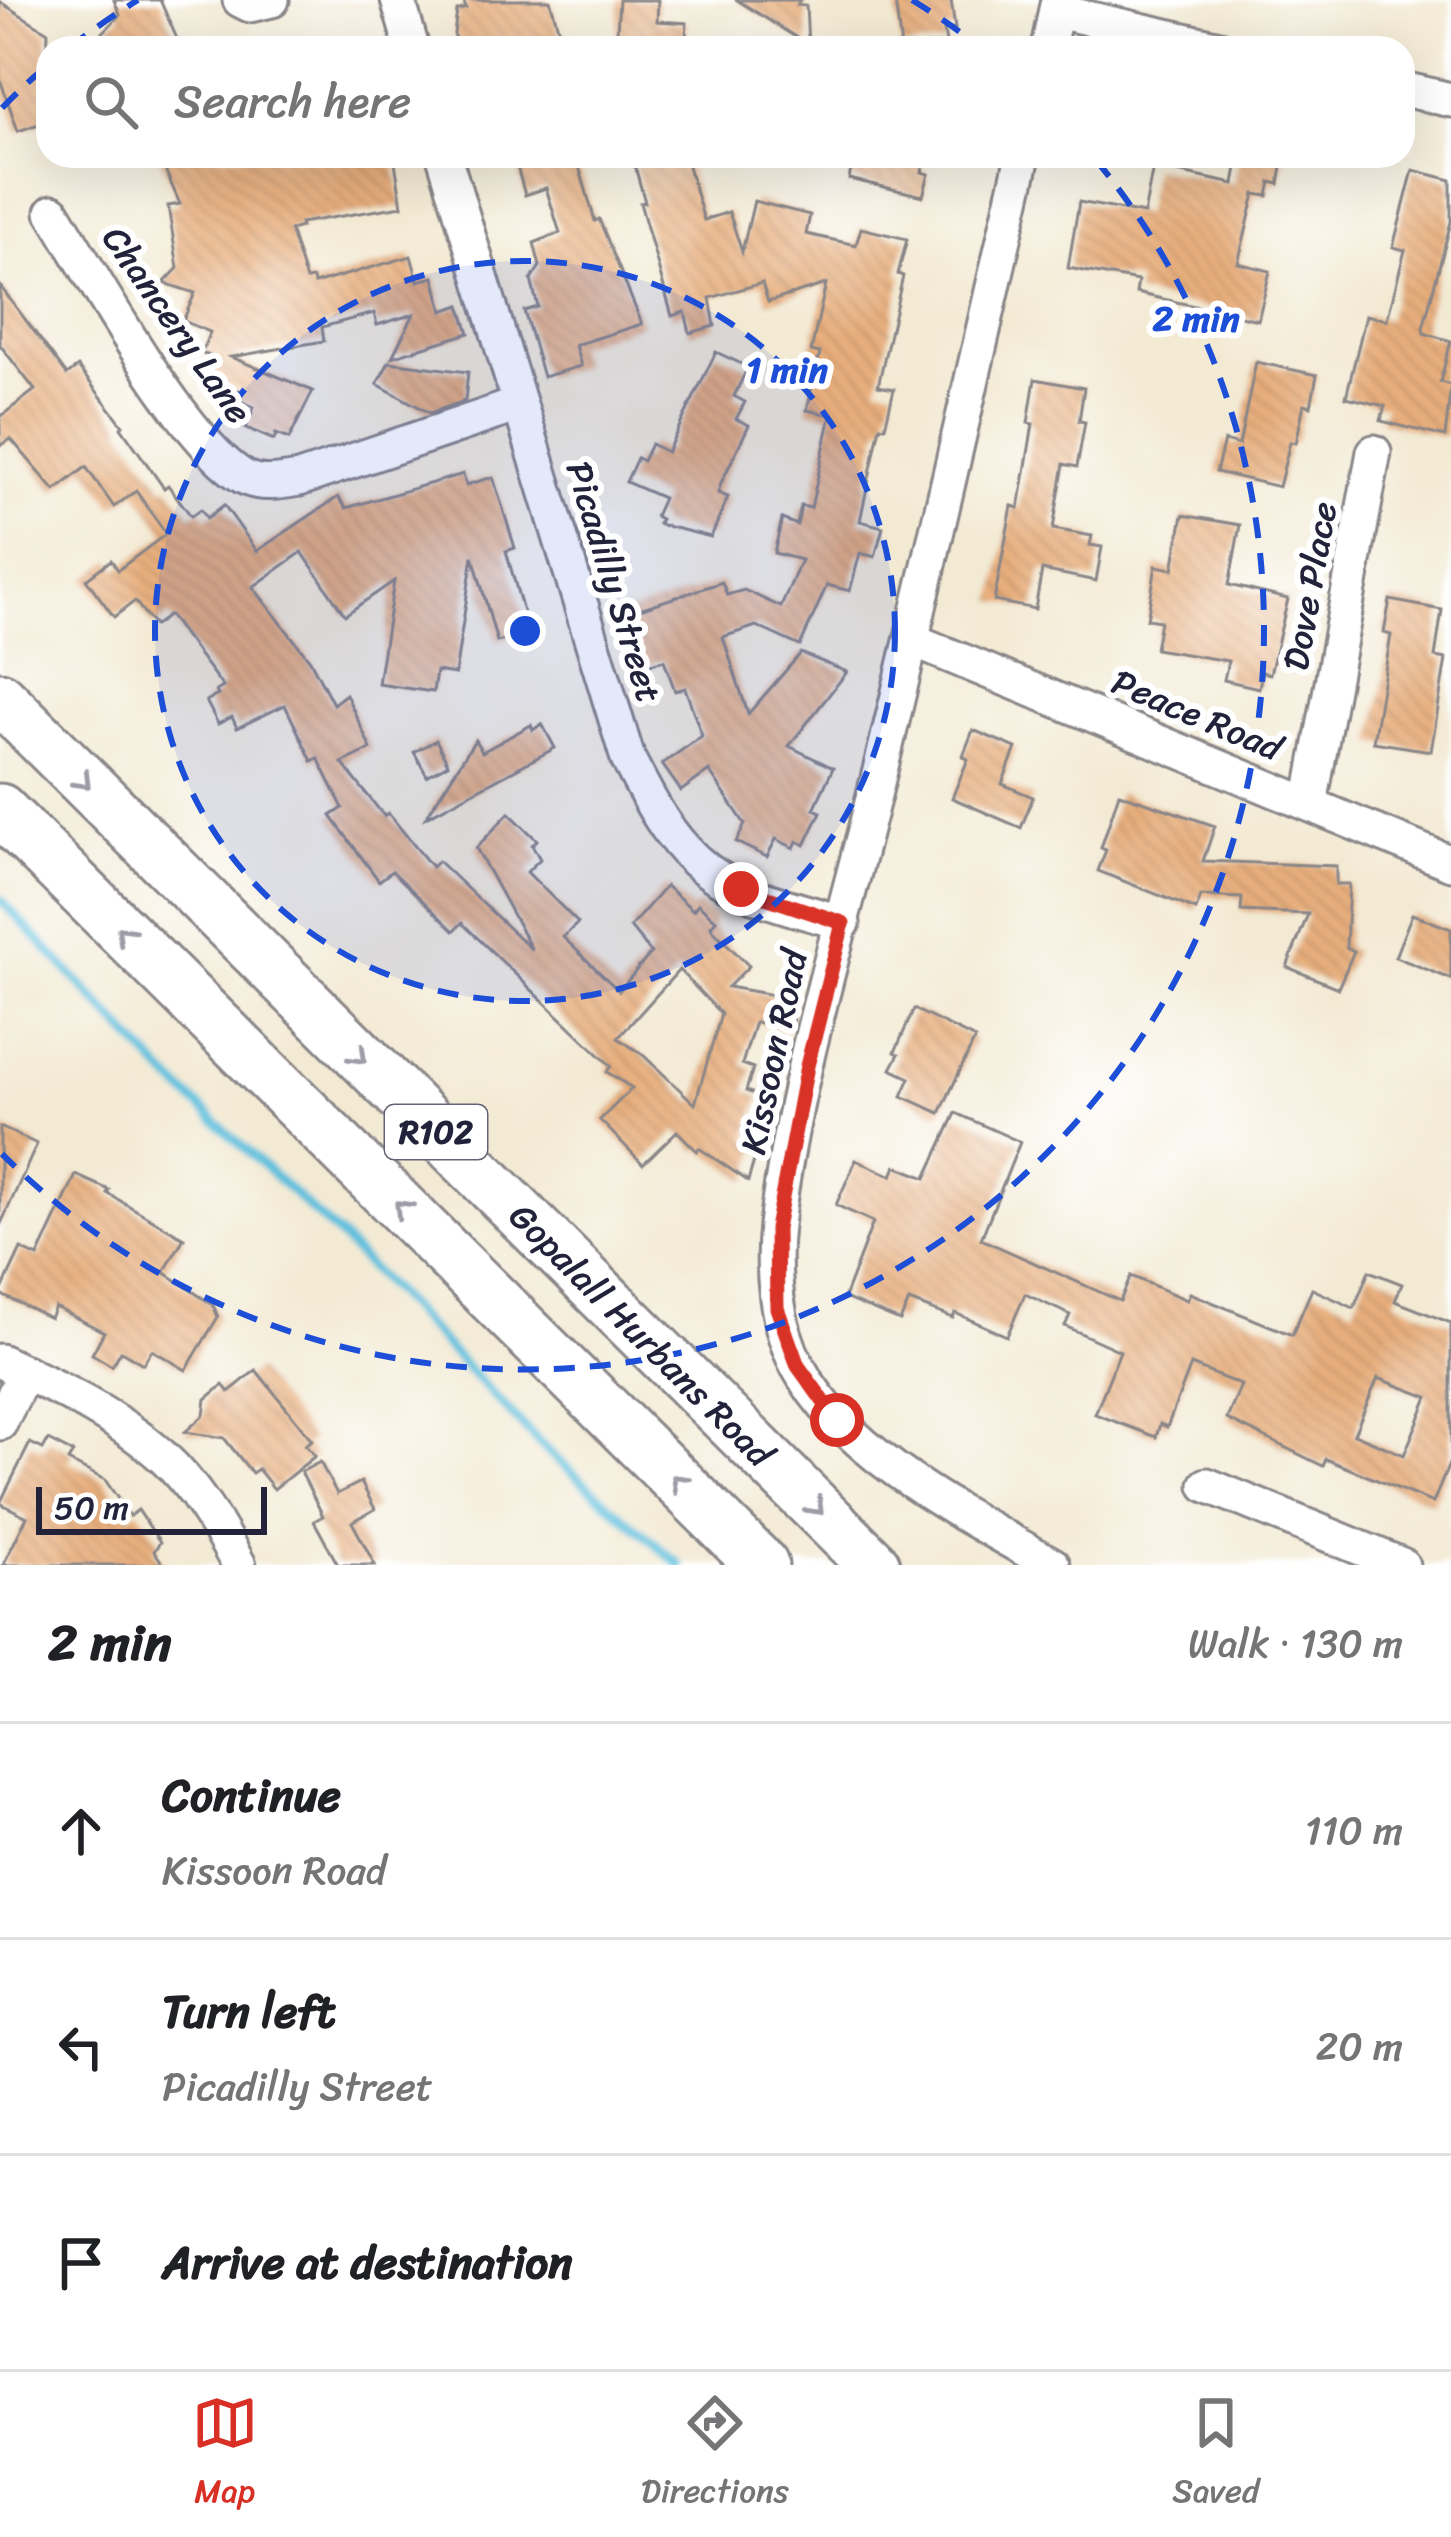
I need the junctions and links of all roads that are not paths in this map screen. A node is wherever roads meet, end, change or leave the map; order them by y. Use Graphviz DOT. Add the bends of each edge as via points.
graph roads {
  1 [pos="240,0"];
  2 [pos="272,0"];
  3 [pos="398,0"];
  4 [pos="1057,6"];
  5 [pos="408,36"];
  6 [pos="1051,36"];
  7 [pos="1173,36"];
  8 [pos="1415,92"];
  9 [pos="1451,100"];
  10 [pos="448,168"];
  11 [pos="1020,168"];
  12 [pos="52,212"];
  13 [pos="518,405"];
  14 [pos="1374,452"];
  15 [pos="912,640"];
  16 [pos="0,698"];
  17 [pos="1310,805"];
  18 [pos="0,810"];
  19 [pos="1451,863"];
  20 [pos="843,923"];
  21 [pos="12,1366"];
  22 [pos="0,1423"];
  23 [pos="1207,1485"];
  24 [pos="239,1565"];
  25 [pos="762,1565"];
  26 [pos="874,1565"];
  27 [pos="1053,1565"];
  28 [pos="1402,1565"];
  1 -- 2 [label="street"];
  3 -- 5 [label="street"];
  4 -- 6 [label="street"];
  4 -- 7 [label="street"];
  8 -- 9 [label="street"];
  10 -- 13 [label="street, Picadilly Street"];
  11 -- 15 [label="street, Kissoon Road"];
  12 -- 13 [label="street, Chancery Lane" via="173,400 247,479 298,479"];
  13 -- 20 [label="street, Picadilly Street" via="628,759 659,818 697,862 741,889"];
  14 -- 17 [label="street, Dove Place"];
  15 -- 17 [label="street, Peace Road"];
  15 -- 20 [label="street, Kissoon Road"];
  16 -- 26 [label="main road, Gopalall Hurbans Road / R102, one-way"];
  17 -- 19 [label="street, Peace Road"];
  25 -- 18 [label="main road, R102, one-way"];
  20 -- 27 [label="street, Kissoon Road" via="776,1229 777,1308 798,1366 837,1420 889,1463"];
  21 -- 22 [label="street"];
  21 -- 24 [label="street" via="81,1400 164,1458"];
  23 -- 28 [label="street"];
}
